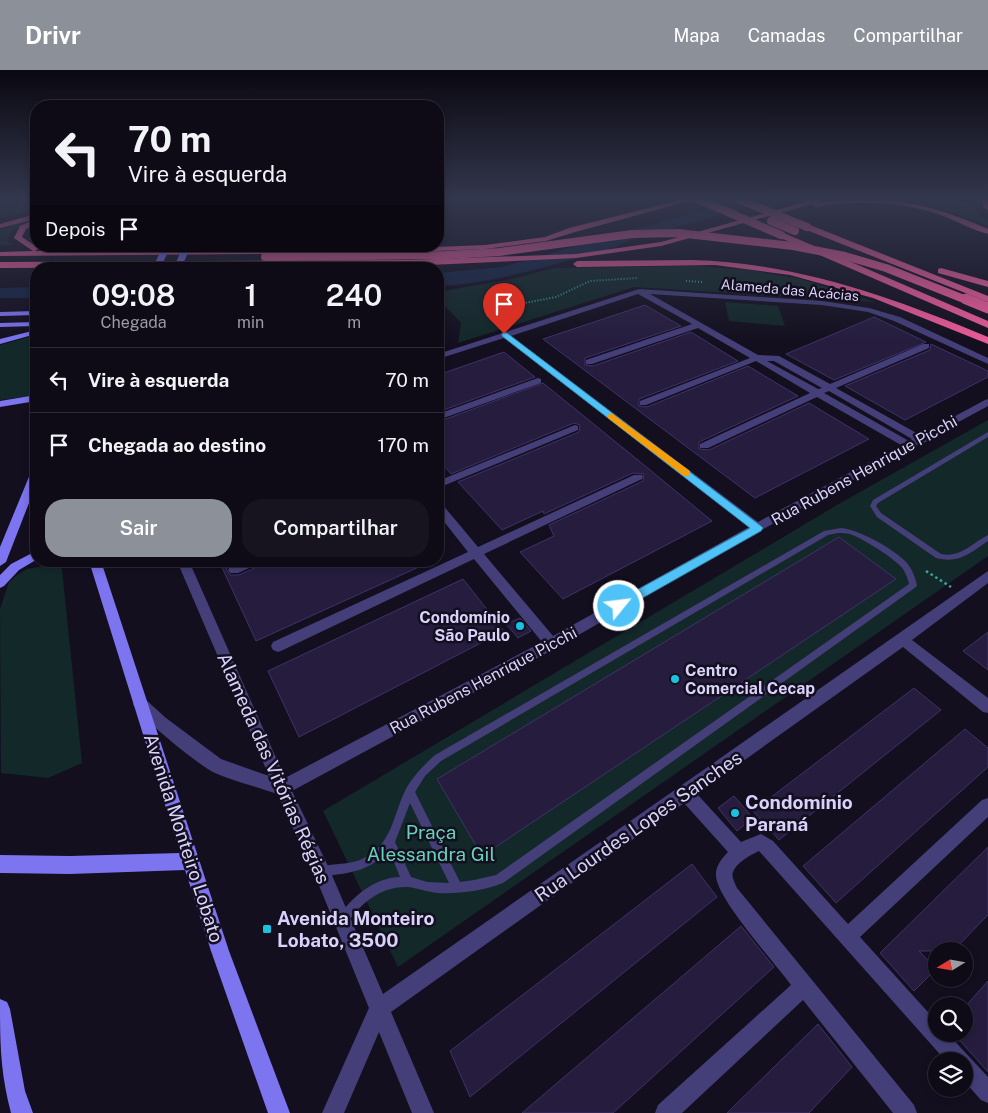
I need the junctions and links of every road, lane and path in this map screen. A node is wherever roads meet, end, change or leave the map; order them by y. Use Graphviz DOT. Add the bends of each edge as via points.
graph roads {
  1 [pos="488,246"];
  2 [pos="557,246"];
  3 [pos="650,246"];
  4 [pos="790,246"];
  5 [pos="806,246"];
  6 [pos="829,246"];
  7 [pos="854,246"];
  8 [pos="874,246"];
  9 [pos="0,249"];
  10 [pos="30,249"];
  11 [pos="444,249"];
  12 [pos="135,252"];
  13 [pos="0,254"];
  14 [pos="243,257"];
  15 [pos="140,262"];
  16 [pos="441,262"];
  17 [pos="444,263"];
  18 [pos="0,266"];
  19 [pos="30,266"];
  20 [pos="932,269"];
  21 [pos="640,278"];
  22 [pos="679,280"];
  23 [pos="698,281"];
  24 [pos="988,284"];
  25 [pos="988,290"];
  26 [pos="639,291"];
  27 [pos="988,299"];
  28 [pos="988,308"];
  29 [pos="30,313"];
  30 [pos="0,314"];
  31 [pos="988,314"];
  32 [pos="30,324"];
  33 [pos="698,325"];
  34 [pos="988,325"];
  35 [pos="0,326"];
  36 [pos="30,334"];
  37 [pos="504,334"];
  38 [pos="988,341"];
  39 [pos="0,342"];
  40 [pos="926,346"];
  41 [pos="444,355"];
  42 [pos="757,358"];
  43 [pos="988,361"];
  44 [pos="589,362"];
  45 [pos="538,381"];
  46 [pos="830,388"];
  47 [pos="817,393"];
  48 [pos="30,399"];
  49 [pos="988,402"];
  50 [pos="643,403"];
  51 [pos="0,404"];
  52 [pos="444,415"];
  53 [pos="575,428"];
  54 [pos="988,434"];
  55 [pos="922,440"];
  56 [pos="704,446"];
  57 [pos="910,446"];
  58 [pos="638,477"];
  59 [pos="444,483"];
  60 [pos="30,487"];
  61 [pos="444,514"];
  62 [pos="758,528"];
  63 [pos="988,538"];
  64 [pos="475,552"];
  65 [pos="30,558"];
  66 [pos="946,558"];
  67 [pos="0,562"];
  68 [pos="97,567"];
  69 [pos="186,567"];
  70 [pos="241,567"];
  71 [pos="444,567"];
  72 [pos="444,567"];
  73 [pos="234,570"];
  74 [pos="926,571"];
  75 [pos="910,574"];
  76 [pos="988,576"];
  77 [pos="0,583"];
  78 [pos="962,595"];
  79 [pos="902,639"];
  80 [pos="551,644"];
  81 [pos="278,646"];
  82 [pos="140,704"];
  83 [pos="988,707"];
  84 [pos="282,788"];
  85 [pos="410,792"];
  86 [pos="685,793"];
  87 [pos="988,806"];
  88 [pos="390,842"];
  89 [pos="740,853"];
  90 [pos="192,862"];
  91 [pos="0,864"];
  92 [pos="322,872"];
  93 [pos="408,882"];
  94 [pos="457,888"];
  95 [pos="342,920"];
  96 [pos="848,936"];
  97 [pos="804,986"];
  98 [pos="0,1009"];
  99 [pos="379,1009"];
  100 [pos="952,1052"];
  101 [pos="973,1076"];
  102 [pos="988,1093"];
  103 [pos="22,1113"];
  104 [pos="279,1113"];
  105 [pos="333,1113"];
  106 [pos="423,1113"];
  107 [pos="666,1113"];
  108 [pos="906,1113"];
  1 -- 11 [label="highway"];
  2 -- 14 [label="highway, bridge" via="482,253"];
  3 -- 16 [label="highway" via="540,259"];
  4 -- 28 [label="highway, bridge" via="886,268"];
  5 -- 34 [label="highway, bridge"];
  6 -- 31 [label="highway, bridge"];
  7 -- 27 [label="highway, bridge"];
  8 -- 20 [label="highway"];
  9 -- 10 [label="highway"];
  12 -- 13 [label="highway"];
  12 -- 14 [label="highway" via="159,256"];
  14 -- 15 [label="highway"];
  17 -- 38 [label="highway" via="675,263 785,271 858,289"];
  18 -- 19 [label="highway"];
  20 -- 24 [label="highway"];
  20 -- 25 [label="highway"];
  21 -- 37 [label="path" via="590,281 556,297 509,306 500,315"];
  22 -- 23 [label="path"];
  26 -- 33 [label="street"];
  26 -- 37 [label="street"];
  26 -- 43 [label="street, Alameda das Acácias" via="822,303 870,310"];
  29 -- 30 [label="main road"];
  32 -- 35 [label="main road"];
  33 -- 42 [label="street"];
  33 -- 44 [label="street"];
  36 -- 39 [label="main road"];
  37 -- 41 [label="street"];
  37 -- 62 [label="street"];
  40 -- 46 [label="street"];
  42 -- 46 [label="street" via="776,358"];
  42 -- 47 [label="street"];
  42 -- 50 [label="street"];
  45 -- 52 [label="street"];
  46 -- 47 [label="street"];
  46 -- 55 [label="street"];
  47 -- 56 [label="street"];
  47 -- 57 [label="street"];
  48 -- 51 [label="main road"];
  49 -- 55 [label="street, Rua Rubens Henrique Picchi"];
  53 -- 59 [label="street"];
  54 -- 66 [label="lane" via="875,502 879,515"];
  55 -- 57 [label="street, Rua Rubens Henrique Picchi"];
  57 -- 62 [label="street, Rua Rubens Henrique Picchi"];
  58 -- 64 [label="street"];
  60 -- 67 [label="main road"];
  61 -- 64 [label="street"];
  62 -- 80 [label="street, Rua Rubens Henrique Picchi"];
  63 -- 66 [label="lane" via="960,557"];
  64 -- 72 [label="street"];
  64 -- 80 [label="street"];
  65 -- 77 [label="main road" via="15,567"];
  66 -- 74 [label="path"];
  68 -- 82 [label="main road, Avenida Monteiro Lobato"];
  69 -- 84 [label="street, Alameda das Vitórias Régias"];
  70 -- 73 [label="street"];
  71 -- 81 [label="street"];
  74 -- 75 [label="path"];
  74 -- 78 [label="path"];
  75 -- 85 [label="lane" via="903,564 862,537 839,530 826,532 438,758 422,773"];
  75 -- 94 [label="lane" via="913,585 499,879"];
  76 -- 78 [label="street, Rua Lourdes Lopes Sanches"];
  78 -- 79 [label="street, Rua Lourdes Lopes Sanches"];
  79 -- 83 [label="street"];
  79 -- 86 [label="street, Rua Lourdes Lopes Sanches"];
  80 -- 84 [label="street, Rua Rubens Henrique Picchi"];
  82 -- 84 [label="street" via="216,764"];
  82 -- 90 [label="main road, Avenida Monteiro Lobato"];
  84 -- 92 [label="street, Alameda das Vitórias Régias"];
  85 -- 88 [label="lane"];
  85 -- 94 [label="lane"];
  86 -- 89 [label="street"];
  86 -- 99 [label="street, Rua Lourdes Lopes Sanches"];
  87 -- 96 [label="street"];
  88 -- 92 [label="lane" via="361,865"];
  88 -- 93 [label="lane"];
  89 -- 96 [label="street" via="752,843 760,842 767,846"];
  89 -- 97 [label="street" via="724,874 731,894"];
  90 -- 91 [label="main road"];
  90 -- 104 [label="main road, Avenida Monteiro Lobato" via="220,951"];
  92 -- 95 [label="street, Alameda das Vitórias Régias"];
  93 -- 94 [label="lane" via="428,887"];
  93 -- 95 [label="lane" via="370,890"];
  95 -- 99 [label="street, Alameda das Vitórias Régias"];
  96 -- 100 [label="street"];
  97 -- 107 [label="street"];
  97 -- 108 [label="street"];
  98 -- 103 [label="main road"];
  99 -- 105 [label="street"];
  99 -- 106 [label="street, Alameda das Vitórias Régias"];
  101 -- 102 [label="street"];
}
